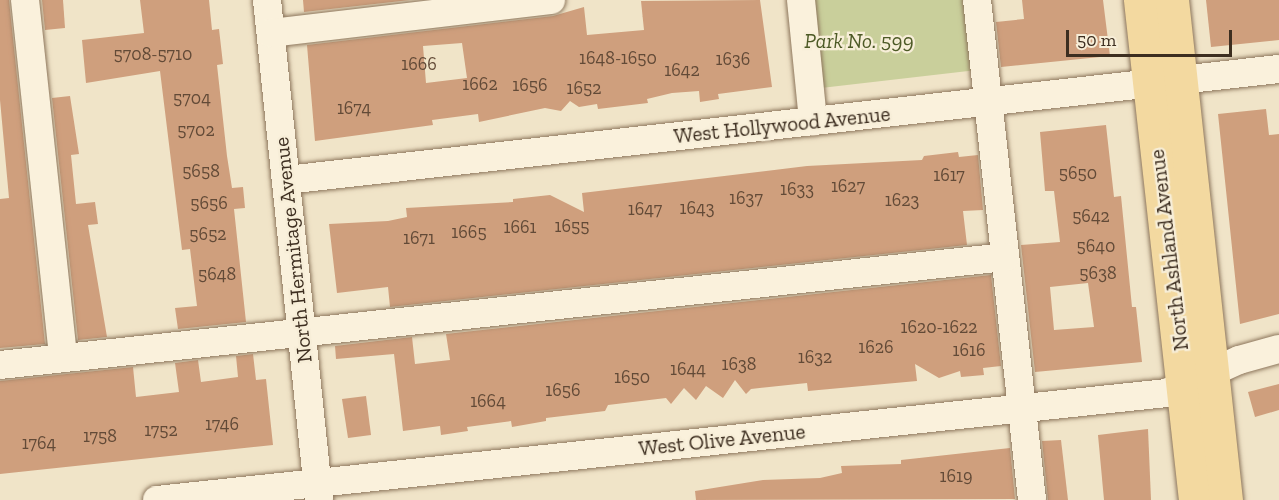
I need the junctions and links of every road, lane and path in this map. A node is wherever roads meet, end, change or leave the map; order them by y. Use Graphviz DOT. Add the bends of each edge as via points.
graph roads {
  1 [pos="25,0"];
  2 [pos="267,0"];
  3 [pos="551,0"];
  4 [pos="801,0"];
  5 [pos="977,0"];
  6 [pos="1140,0"];
  7 [pos="1172,0"];
  8 [pos="271,33"];
  9 [pos="1279,69"];
  10 [pos="1165,82"];
  11 [pos="988,102"];
  12 [pos="813,121"];
  13 [pos="286,180"];
  14 [pos="1005,257"];
  15 [pos="302,332"];
  16 [pos="1279,349"];
  17 [pos="63,358"];
  18 [pos="0,365"];
  19 [pos="1199,380"];
  20 [pos="1022,409"];
  21 [pos="318,492"];
  22 [pos="157,500"];
  23 [pos="1032,500"];
  24 [pos="1195,500"];
  25 [pos="1226,500"];
  1 -- 17 [label="street"];
  2 -- 8 [label="street, North Hermitage Avenue"];
  3 -- 8 [label="street"];
  4 -- 12 [label="street"];
  5 -- 11 [label="street"];
  6 -- 10 [label="main road, North Ashland Avenue"];
  7 -- 10 [label="main road, North Ashland Avenue"];
  8 -- 13 [label="street, North Hermitage Avenue"];
  9 -- 10 [label="street, West Hollywood Avenue"];
  10 -- 11 [label="street, West Hollywood Avenue"];
  10 -- 19 [label="main road, North Ashland Avenue"];
  11 -- 12 [label="street, West Hollywood Avenue"];
  11 -- 14 [label="street"];
  12 -- 13 [label="street, West Hollywood Avenue"];
  13 -- 15 [label="street, North Hermitage Avenue"];
  14 -- 15 [label="street"];
  14 -- 20 [label="street"];
  15 -- 17 [label="street"];
  15 -- 21 [label="street, North Hermitage Avenue"];
  16 -- 19 [label="street, West Olive Avenue" via="1239,360"];
  17 -- 18 [label="street"];
  19 -- 20 [label="street, West Olive Avenue" via="1167,393"];
  19 -- 24 [label="main road, North Ashland Avenue"];
  19 -- 25 [label="main road, North Ashland Avenue"];
  20 -- 21 [label="street, West Olive Avenue"];
  20 -- 23 [label="street"];
  21 -- 22 [label="street, West Olive Avenue"];
}
